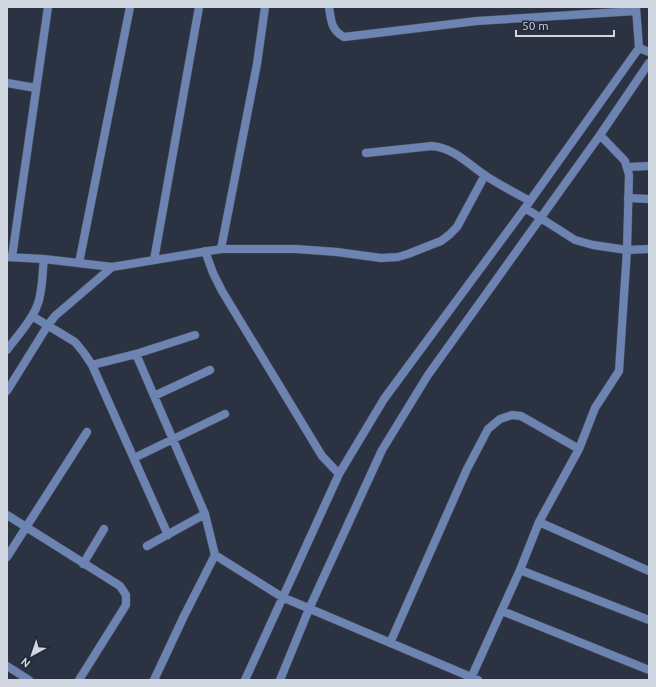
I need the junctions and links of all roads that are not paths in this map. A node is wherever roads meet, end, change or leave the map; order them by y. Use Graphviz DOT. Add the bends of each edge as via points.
graph roads {
  1 [pos="48,7"];
  2 [pos="130,7"];
  3 [pos="199,7"];
  4 [pos="265,7"];
  5 [pos="328,7"];
  6 [pos="636,9"];
  7 [pos="639,48"];
  8 [pos="649,52"];
  9 [pos="649,63"];
  10 [pos="7,83"];
  11 [pos="36,88"];
  12 [pos="600,135"];
  13 [pos="366,153"];
  14 [pos="649,166"];
  15 [pos="628,167"];
  16 [pos="485,175"];
  17 [pos="628,198"];
  18 [pos="649,199"];
  19 [pos="527,204"];
  20 [pos="541,218"];
  21 [pos="221,249"];
  22 [pos="649,249"];
  23 [pos="627,250"];
  24 [pos="205,251"];
  25 [pos="10,257"];
  26 [pos="44,259"];
  27 [pos="154,260"];
  28 [pos="79,263"];
  29 [pos="112,267"];
  30 [pos="32,316"];
  31 [pos="48,325"];
  32 [pos="195,335"];
  33 [pos="7,350"];
  34 [pos="136,354"];
  35 [pos="92,365"];
  36 [pos="210,370"];
  37 [pos="7,391"];
  38 [pos="154,396"];
  39 [pos="224,414"];
  40 [pos="87,432"];
  41 [pos="173,439"];
  42 [pos="578,449"];
  43 [pos="134,458"];
  44 [pos="339,474"];
  45 [pos="7,514"];
  46 [pos="205,514"];
  47 [pos="540,522"];
  48 [pos="26,526"];
  49 [pos="104,529"];
  50 [pos="168,535"];
  51 [pos="147,546"];
  52 [pos="215,556"];
  53 [pos="7,557"];
  54 [pos="83,564"];
  55 [pos="520,570"];
  56 [pos="649,571"];
  57 [pos="282,597"];
  58 [pos="309,609"];
  59 [pos="502,611"];
  60 [pos="649,620"];
  61 [pos="390,643"];
  62 [pos="7,666"];
  63 [pos="649,670"];
  64 [pos="475,679"];
  65 [pos="29,680"];
  66 [pos="79,680"];
  67 [pos="154,680"];
  68 [pos="245,680"];
  69 [pos="280,680"];
  1 -- 11 [label="street"];
  2 -- 28 [label="street"];
  3 -- 27 [label="street"];
  4 -- 21 [label="street" via="257,64"];
  5 -- 6 [label="street" via="332,25 338,34 344,36 477,21"];
  6 -- 7 [label="street"];
  7 -- 8 [label="street"];
  7 -- 19 [label="street"];
  9 -- 12 [label="street"];
  10 -- 11 [label="street"];
  11 -- 25 [label="street"];
  12 -- 15 [label="street"];
  12 -- 20 [label="street"];
  13 -- 16 [label="street" via="441,146"];
  14 -- 15 [label="street"];
  15 -- 17 [label="street"];
  16 -- 19 [label="street"];
  16 -- 21 [label="street" via="457,227 450,235 408,254 381,258 296,249"];
  17 -- 18 [label="street"];
  17 -- 23 [label="street"];
  19 -- 20 [label="street"];
  19 -- 44 [label="street" via="384,399"];
  20 -- 23 [label="street" via="575,240 593,246"];
  20 -- 58 [label="street" via="428,375 382,450"];
  21 -- 24 [label="street"];
  22 -- 23 [label="street"];
  23 -- 42 [label="street" via="619,371 595,408"];
  24 -- 27 [label="street"];
  24 -- 44 [label="street" via="222,291 322,456"];
  25 -- 26 [label="street"];
  26 -- 28 [label="street"];
  26 -- 30 [label="street" via="40,296"];
  27 -- 29 [label="street"];
  28 -- 29 [label="street"];
  29 -- 31 [label="street" via="68,303"];
  30 -- 31 [label="street"];
  30 -- 33 [label="street"];
  31 -- 35 [label="street" via="75,342"];
  31 -- 37 [label="street"];
  32 -- 34 [label="street"];
  34 -- 35 [label="street"];
  34 -- 38 [label="street"];
  35 -- 43 [label="street"];
  36 -- 38 [label="street"];
  38 -- 41 [label="street"];
  39 -- 41 [label="street"];
  40 -- 48 [label="street"];
  41 -- 43 [label="street"];
  41 -- 46 [label="street"];
  42 -- 47 [label="street"];
  42 -- 61 [label="street" via="521,416 512,415 500,419 488,429 467,469"];
  43 -- 50 [label="street"];
  44 -- 57 [label="street"];
  45 -- 48 [label="street"];
  46 -- 50 [label="street"];
  46 -- 52 [label="street"];
  47 -- 55 [label="street"];
  47 -- 56 [label="street"];
  48 -- 53 [label="street"];
  48 -- 54 [label="street"];
  49 -- 54 [label="street"];
  50 -- 51 [label="street"];
  52 -- 57 [label="street"];
  52 -- 67 [label="street"];
  54 -- 66 [label="street" via="120,586 126,595 126,605"];
  55 -- 59 [label="street"];
  55 -- 60 [label="street"];
  57 -- 58 [label="street"];
  57 -- 68 [label="street"];
  58 -- 61 [label="street"];
  58 -- 69 [label="street"];
  59 -- 63 [label="street"];
  59 -- 64 [label="street"];
  61 -- 64 [label="street"];
  62 -- 65 [label="street"];
}
